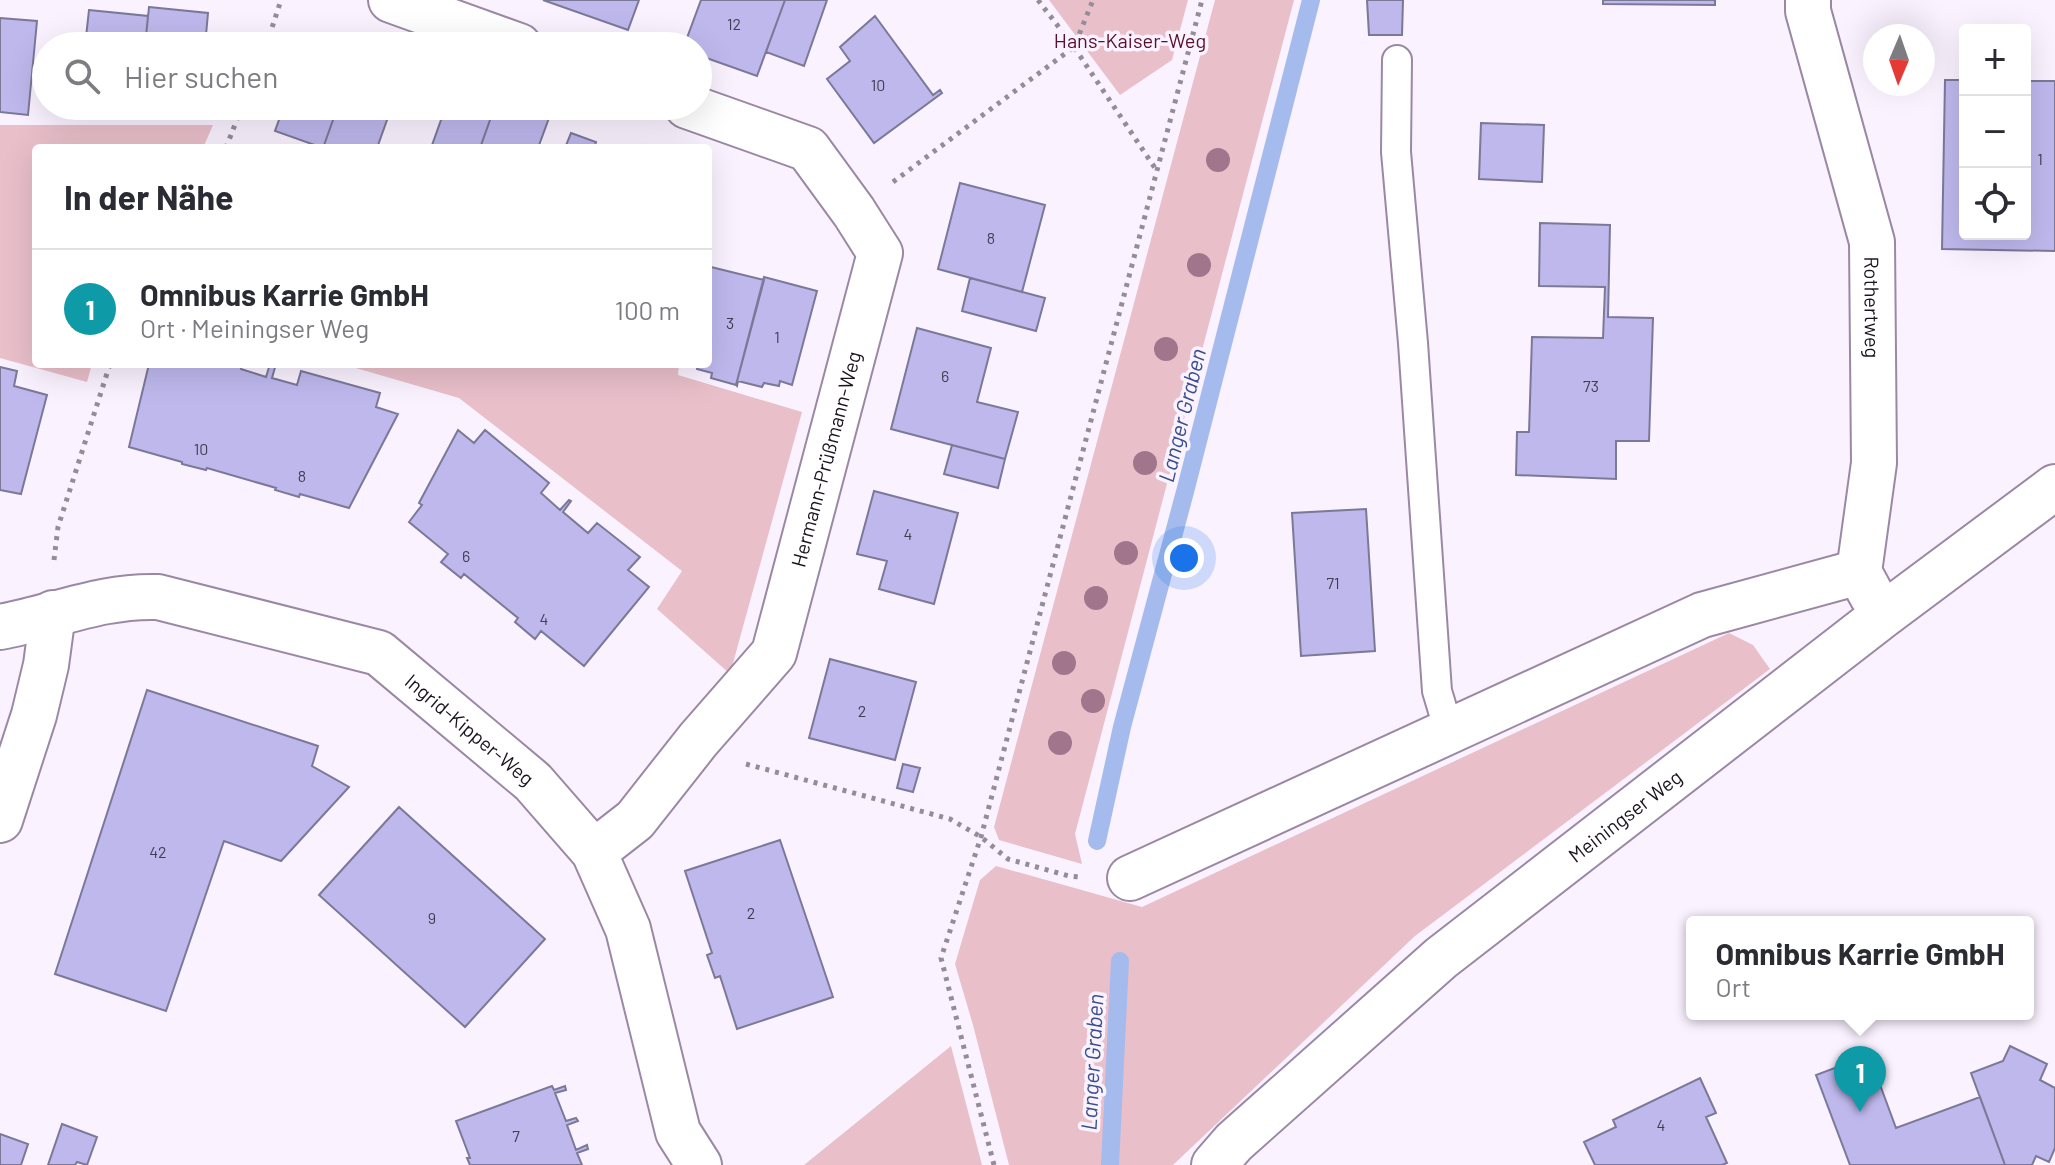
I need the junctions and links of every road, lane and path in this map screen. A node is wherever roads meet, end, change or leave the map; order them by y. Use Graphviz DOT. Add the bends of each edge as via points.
graph roads {
  1 [pos="281,0"];
  2 [pos="391,0"];
  3 [pos="1038,0"];
  4 [pos="1093,0"];
  5 [pos="1202,0"];
  6 [pos="1808,0"];
  7 [pos="271,32"];
  8 [pos="480,32"];
  9 [pos="1074,47"];
  10 [pos="1397,60"];
  11 [pos="712,115"];
  12 [pos="237,120"];
  13 [pos="228,144"];
  14 [pos="1157,172"];
  15 [pos="854,212"];
  16 [pos="109,368"];
  17 [pos="2055,487"];
  18 [pos="1859,572"];
  19 [pos="53,613"];
  20 [pos="1882,616"];
  21 [pos="0,627"];
  22 [pos="1452,731"];
  23 [pos="698,740"];
  24 [pos="0,820"];
  25 [pos="981,837"];
  26 [pos="594,852"];
  27 [pos="1069,876"];
  28 [pos="1130,878"];
  29 [pos="699,1165"];
  30 [pos="994,1165"];
  31 [pos="1214,1165"];
  1 -- 7 [label="path"];
  2 -- 8 [label="street"];
  3 -- 9 [label="path"];
  4 -- 9 [label="path"];
  5 -- 14 [label="path"];
  6 -- 18 [label="street, Rothertweg" via="1872,242 1874,463"];
  9 -- 14 [label="path"];
  9 -- 15 [label="path"];
  10 -- 22 [label="lane" via="1396,152 1437,691"];
  11 -- 15 [label="street, Hermann-Prüßmann-Weg" via="808,149"];
  12 -- 13 [label="path"];
  14 -- 25 [label="path"];
  15 -- 23 [label="street, Hermann-Prüßmann-Weg" via="880,253 774,653"];
  16 -- 19 [label="path" via="58,527"];
  17 -- 20 [label="street, Meiningser Weg"];
  18 -- 20 [label="street"];
  18 -- 22 [label="street" via="1702,615"];
  19 -- 21 [label="street, Ingrid-Kipper-Weg"];
  19 -- 24 [label="street" via="37,703"];
  19 -- 26 [label="street, Ingrid-Kipper-Weg" via="158,597 379,653 533,782"];
  20 -- 31 [label="street, Meiningser Weg" via="1441,958"];
  22 -- 28 [label="street"];
  23 -- 25 [label="path" via="746,764 950,819"];
  23 -- 26 [label="street, Hermann-Prüßmann-Weg" via="635,820"];
  25 -- 27 [label="path" via="1008,859"];
  25 -- 30 [label="path" via="941,958"];
  26 -- 29 [label="street, Ingrid-Kipper-Weg" via="628,929 678,1132"];
}
